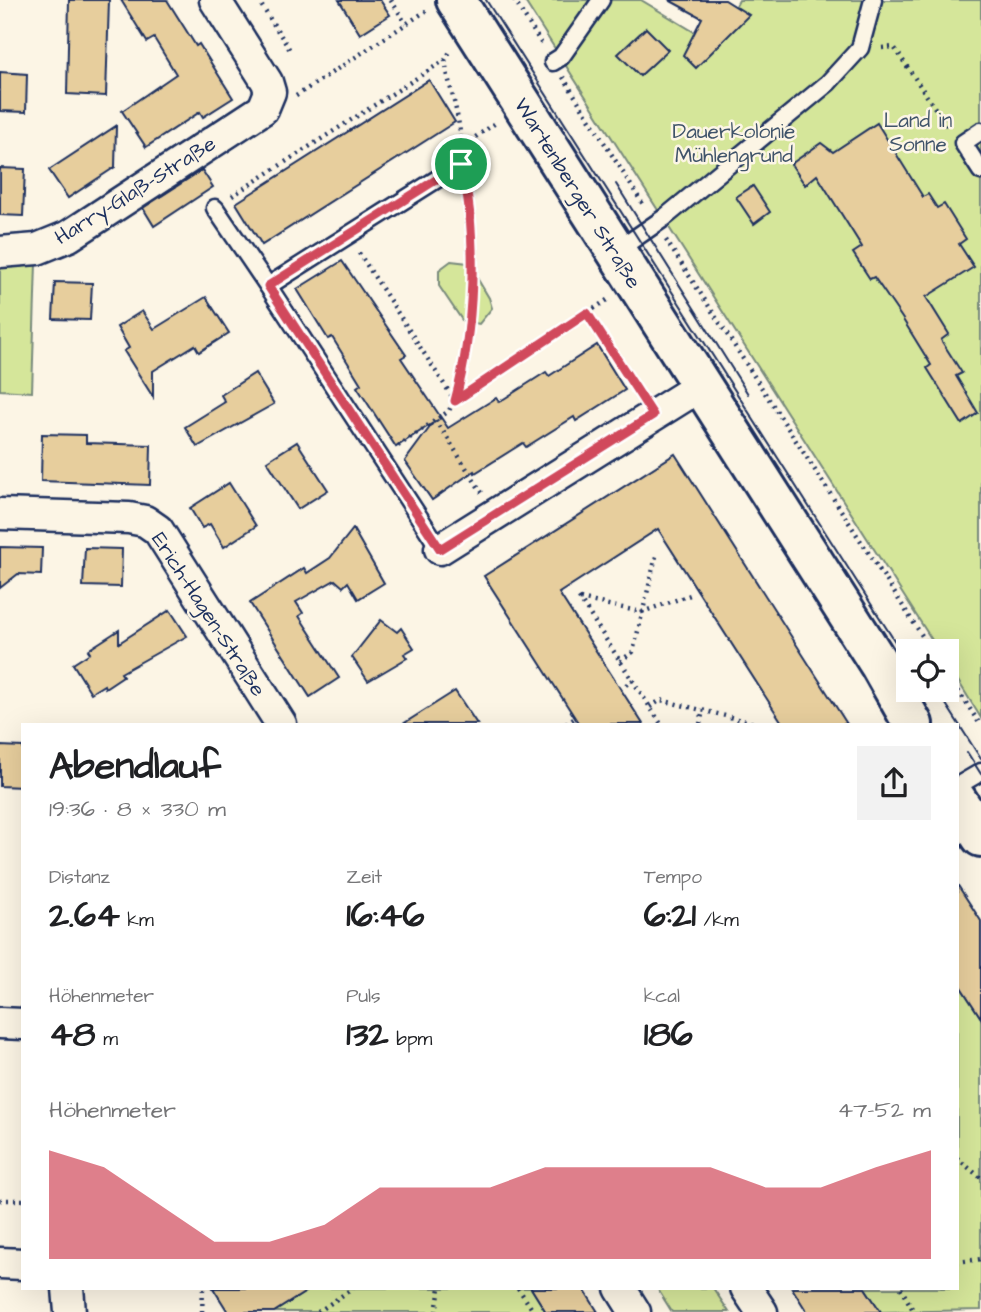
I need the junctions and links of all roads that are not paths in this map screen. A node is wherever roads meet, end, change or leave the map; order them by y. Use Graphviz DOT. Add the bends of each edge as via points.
graph roads {
  1 [pos="215,0"];
  2 [pos="601,0"];
  3 [pos="873,0"];
  4 [pos="445,4"];
  5 [pos="553,62"];
  6 [pos="981,131"];
  7 [pos="461,156"];
  8 [pos="981,171"];
  9 [pos="215,208"];
  10 [pos="0,252"];
  11 [pos="615,252"];
  12 [pos="268,286"];
  13 [pos="702,385"];
  14 [pos="0,514"];
  15 [pos="440,549"];
  16 [pos="280,723"];
  17 [pos="912,723"];
  18 [pos="981,772"];
  19 [pos="959,785"];
  20 [pos="959,803"];
  21 [pos="981,837"];
  22 [pos="0,1023"];
  23 [pos="21,1024"];
  24 [pos="0,1263"];
  25 [pos="21,1264"];
  26 [pos="68,1290"];
  27 [pos="621,1290"];
  28 [pos="748,1290"];
  29 [pos="70,1312"];
  30 [pos="635,1312"];
  31 [pos="762,1312"];
  1 -- 10 [label="street, Harry-Glaß-Straße" via="267,82 270,92 263,108 69,236 37,249"];
  2 -- 5 [label="lane"];
  3 -- 11 [label="lane" via="860,48 828,83 656,224"];
  4 -- 11 [label="street, Wartenberger Straße"];
  6 -- 8 [label="lane" via="963,143"];
  7 -- 12 [label="lane"];
  9 -- 12 [label="lane"];
  11 -- 13 [label="street, Wartenberger Straße"];
  12 -- 15 [label="lane"];
  13 -- 15 [label="street"];
  13 -- 17 [label="street, Wartenberger Straße"];
  14 -- 16 [label="street, Erich-Hagen-Straße" via="129,519 145,521 158,530"];
  18 -- 19 [label="lane"];
  20 -- 21 [label="street"];
  22 -- 23 [label="street"];
  24 -- 25 [label="street"];
  26 -- 29 [label="street"];
  27 -- 30 [label="street"];
  28 -- 31 [label="street"];
}
